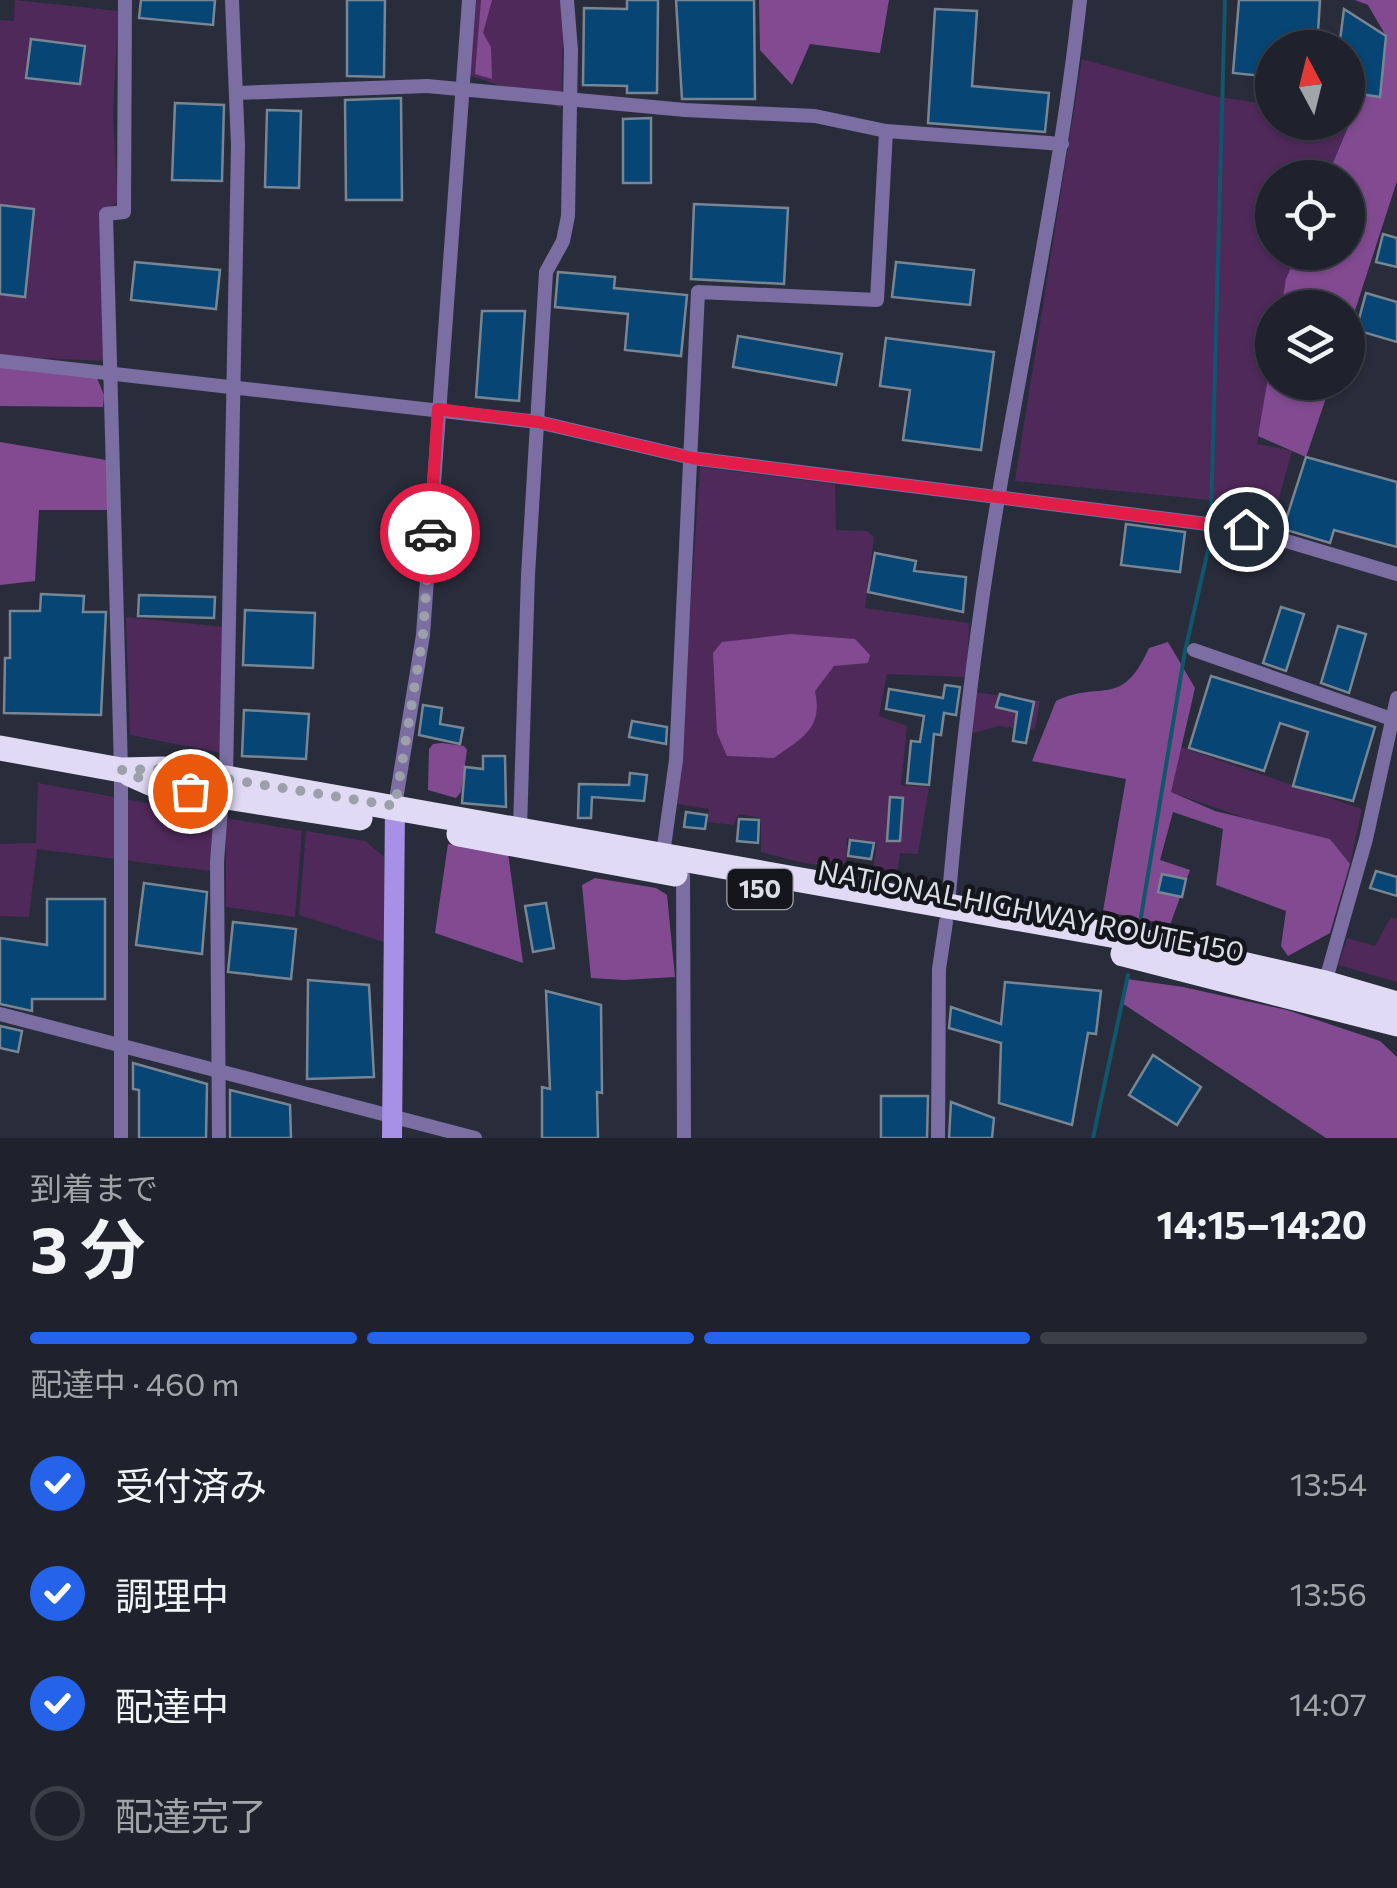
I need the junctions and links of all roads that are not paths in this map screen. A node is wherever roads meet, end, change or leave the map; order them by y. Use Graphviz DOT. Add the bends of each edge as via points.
graph roads {
  1 [pos="125,0"];
  2 [pos="232,0"];
  3 [pos="470,0"];
  4 [pos="568,0"];
  5 [pos="1080,0"];
  6 [pos="462,90"];
  7 [pos="236,93"];
  8 [pos="570,99"];
  9 [pos="886,131"];
  10 [pos="1062,144"];
  11 [pos="0,361"];
  12 [pos="110,371"];
  13 [pos="233,386"];
  14 [pos="438,409"];
  15 [pos="538,422"];
  16 [pos="692,458"];
  17 [pos="998,496"];
  18 [pos="1397,574"];
  19 [pos="1194,650"];
  20 [pos="1397,698"];
  21 [pos="1395,720"];
  22 [pos="0,748"];
  23 [pos="122,770"];
  24 [pos="224,787"];
  25 [pos="395,815"];
  26 [pos="520,828"];
  27 [pos="664,854"];
  28 [pos="683,875"];
  29 [pos="947,914"];
  30 [pos="1325,983"];
  31 [pos="1397,1004"];
  32 [pos="0,1014"];
  33 [pos="1397,1024"];
  34 [pos="120,1045"];
  35 [pos="218,1070"];
  36 [pos="392,1127"];
  37 [pos="120,1138"];
  38 [pos="219,1138"];
  39 [pos="475,1138"];
  40 [pos="684,1138"];
  41 [pos="938,1138"];
  1 -- 12 [label="street" via="124,212 106,214"];
  2 -- 7 [label="street"];
  3 -- 6 [label="street"];
  4 -- 8 [label="street"];
  5 -- 10 [label="street"];
  6 -- 7 [label="street"];
  6 -- 8 [label="street"];
  6 -- 14 [label="street"];
  7 -- 13 [label="street"];
  8 -- 9 [label="street" via="815,116"];
  8 -- 15 [label="street" via="568,216 546,272"];
  9 -- 10 [label="street"];
  9 -- 16 [label="street" via="877,300 698,292"];
  10 -- 17 [label="street"];
  11 -- 12 [label="street"];
  12 -- 13 [label="street"];
  12 -- 23 [label="street"];
  13 -- 14 [label="street"];
  13 -- 24 [label="street"];
  14 -- 15 [label="street"];
  14 -- 25 [label="street" via="423,635"];
  15 -- 16 [label="street"];
  15 -- 26 [label="street"];
  16 -- 17 [label="street"];
  16 -- 27 [label="street" via="676,760"];
  17 -- 18 [label="street" via="1246,529"];
  17 -- 29 [label="street" via="966,700"];
  19 -- 21 [label="street"];
  20 -- 21 [label="street"];
  21 -- 30 [label="street"];
  22 -- 23 [label="highway, NATIONAL HIGHWAY ROUTE 150 / 150"];
  23 -- 24 [label="highway, NATIONAL HIGHWAY ROUTE 150 / 150" via="157,786"];
  23 -- 34 [label="street"];
  24 -- 25 [label="highway, NATIONAL HIGHWAY ROUTE 150 / 150"];
  24 -- 35 [label="street" via="217,862"];
  25 -- 26 [label="highway, NATIONAL HIGHWAY ROUTE 150 / 150"];
  25 -- 28 [label="highway, NATIONAL HIGHWAY ROUTE 150 / 150"];
  25 -- 36 [label="street"];
  26 -- 27 [label="highway, NATIONAL HIGHWAY ROUTE 150 / 150"];
  27 -- 29 [label="highway, NATIONAL HIGHWAY ROUTE 150 / 150"];
  28 -- 29 [label="highway, NATIONAL HIGHWAY ROUTE 150 / 150"];
  28 -- 40 [label="street"];
  29 -- 30 [label="highway, NATIONAL HIGHWAY ROUTE 150 / 150" via="1128,938"];
  29 -- 33 [label="highway, NATIONAL HIGHWAY ROUTE 150 / 150"];
  29 -- 41 [label="street"];
  30 -- 31 [label="highway, NATIONAL HIGHWAY ROUTE 150 / 150"];
  32 -- 34 [label="street"];
  34 -- 35 [label="street"];
  34 -- 37 [label="street"];
  35 -- 36 [label="street"];
  35 -- 38 [label="street"];
  36 -- 39 [label="street"];
}
